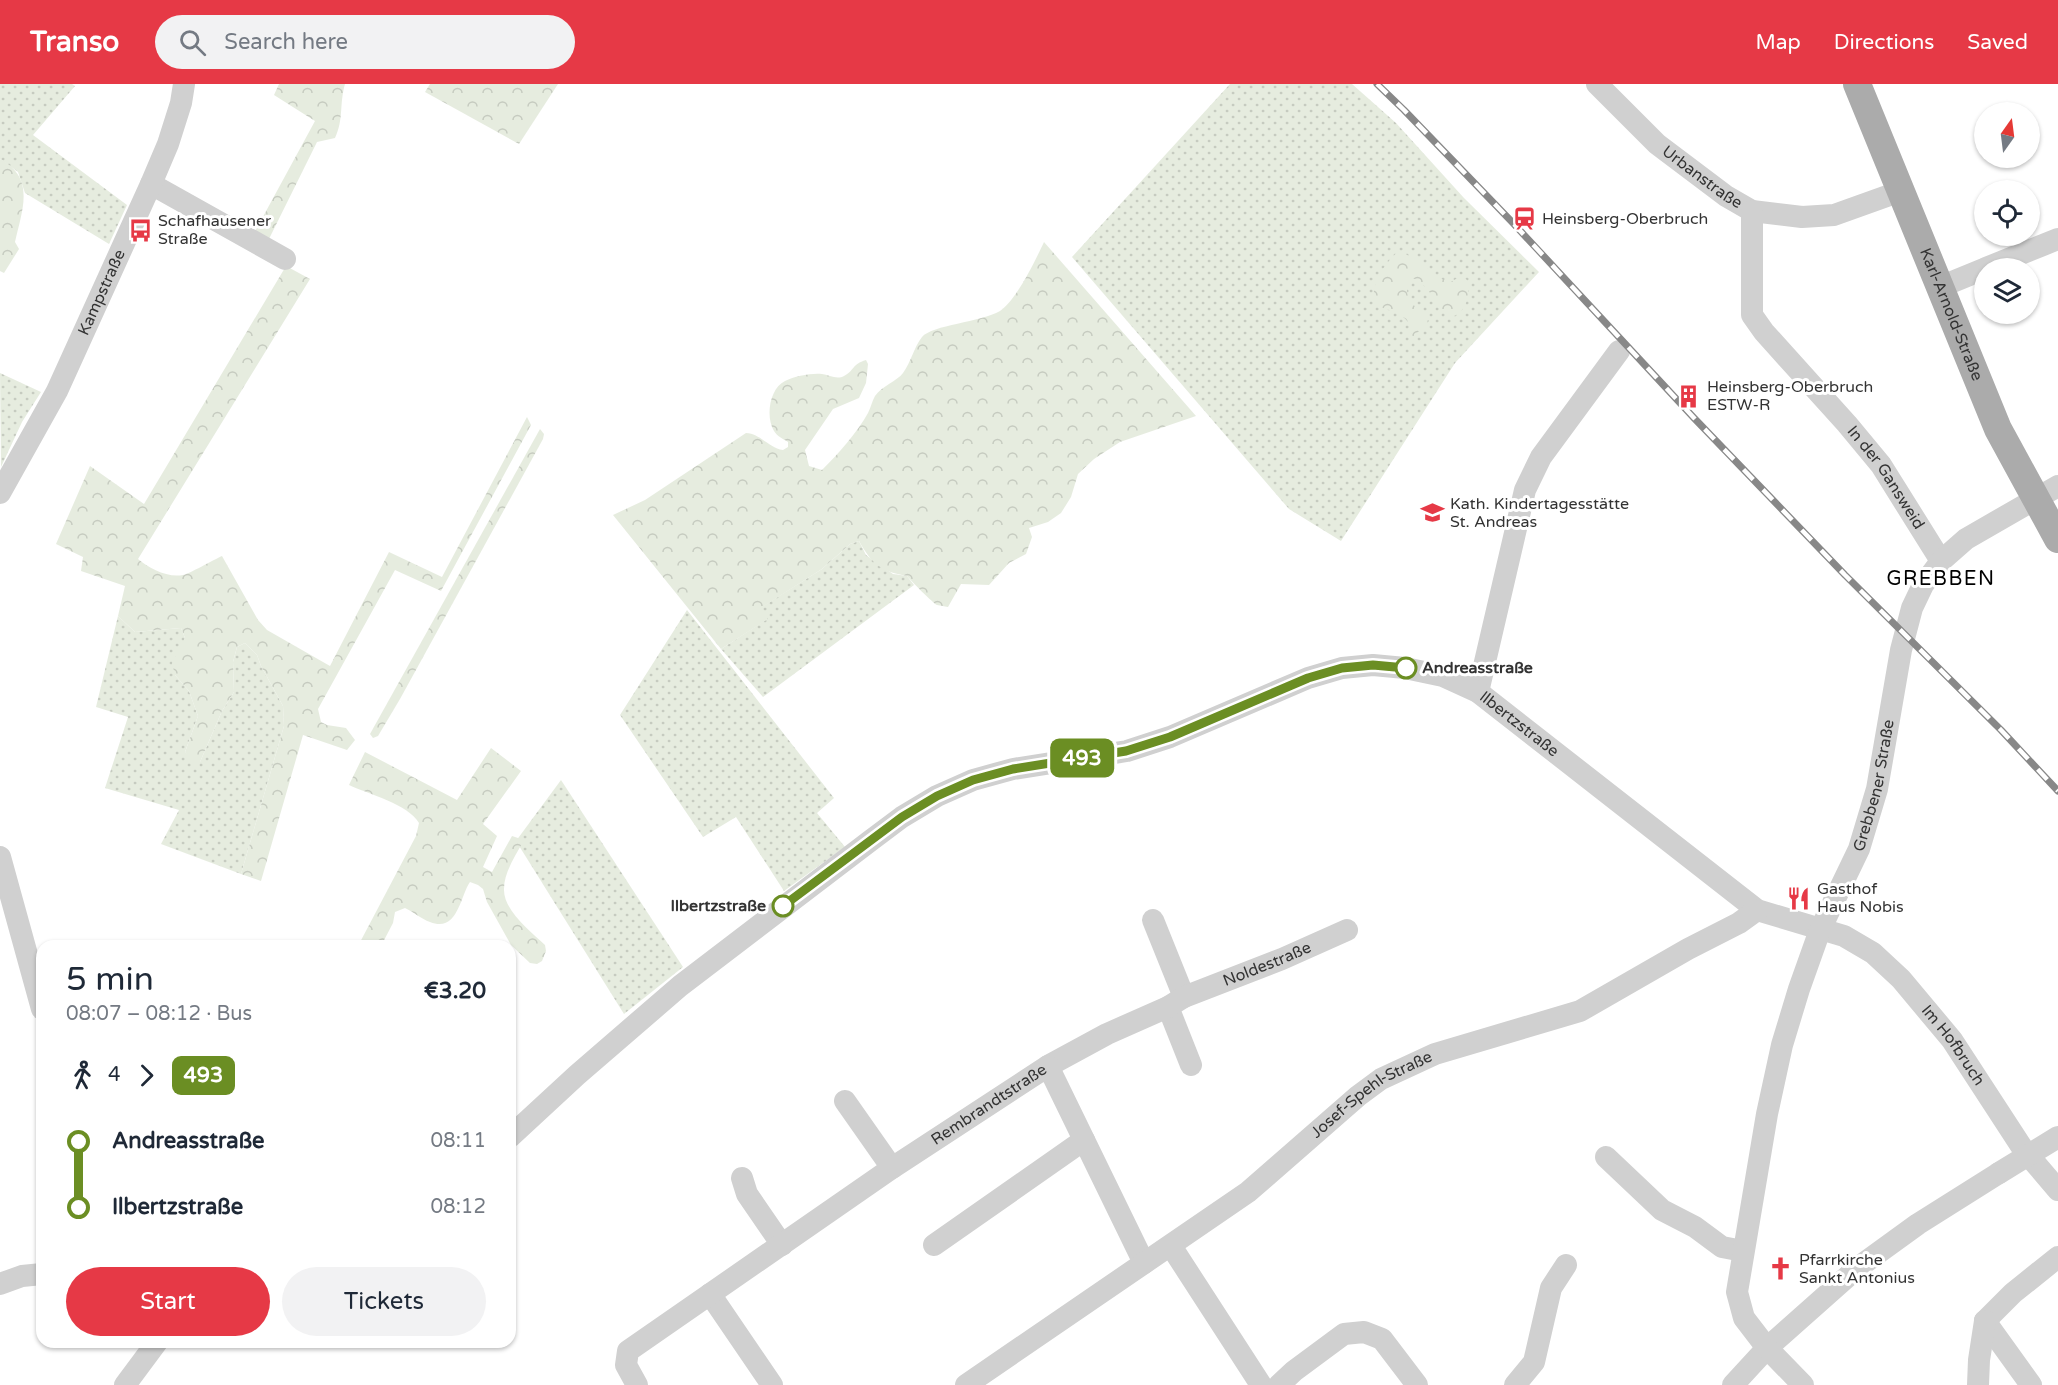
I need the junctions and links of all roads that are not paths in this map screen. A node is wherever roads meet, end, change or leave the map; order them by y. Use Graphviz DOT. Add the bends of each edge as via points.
graph roads {
  1 [pos="183,84"];
  2 [pos="1857,84"];
  3 [pos="1606,87"];
  4 [pos="151,184"];
  5 [pos="1901,191"];
  6 [pos="1752,211"];
  7 [pos="2058,239"];
  8 [pos="2012,258"];
  9 [pos="285,259"];
  10 [pos="1974,273"];
  11 [pos="1940,287"];
  12 [pos="1619,351"];
  13 [pos="2047,492"];
  14 [pos="0,493"];
  15 [pos="2058,539"];
  16 [pos="1941,561"];
  17 [pos="1478,692"];
  18 [pos="0,858"];
  19 [pos="1757,910"];
  20 [pos="1153,920"];
  21 [pos="1347,930"];
  22 [pos="1820,930"];
  23 [pos="36,987"];
  24 [pos="1176,1002"];
  25 [pos="1191,1065"];
  26 [pos="1048,1066"];
  27 [pos="845,1101"];
  28 [pos="516,1132"];
  29 [pos="2058,1137"];
  30 [pos="1084,1140"];
  31 [pos="1606,1157"];
  32 [pos="892,1168"];
  33 [pos="742,1178"];
  34 [pos="2058,1190"];
  35 [pos="782,1245"];
  36 [pos="934,1245"];
  37 [pos="1171,1246"];
  38 [pos="1743,1251"];
  39 [pos="2058,1257"];
  40 [pos="1144,1263"];
  41 [pos="1566,1266"];
  42 [pos="36,1275"];
  43 [pos="0,1284"];
  44 [pos="710,1294"];
  45 [pos="1985,1321"];
  46 [pos="153,1348"];
  47 [pos="1767,1348"];
  48 [pos="125,1385"];
  49 [pos="637,1385"];
  50 [pos="772,1385"];
  51 [pos="966,1385"];
  52 [pos="1262,1385"];
  53 [pos="1279,1385"];
  54 [pos="1417,1385"];
  55 [pos="1515,1385"];
  56 [pos="1732,1385"];
  57 [pos="1803,1385"];
  58 [pos="1978,1385"];
  59 [pos="2031,1385"];
  1 -- 4 [label="street, Kampstraße" via="168,144"];
  2 -- 5 [label="main road, Karl-Arnold-Straße"];
  3 -- 6 [label="street, Urbanstraße" via="1657,144"];
  4 -- 9 [label="street"];
  4 -- 14 [label="street, Kampstraße" via="57,391"];
  5 -- 6 [label="street, Urbanstraße" via="1834,215 1802,217"];
  5 -- 11 [label="main road, Karl-Arnold-Straße"];
  6 -- 16 [label="street, In der Gansweid" via="1752,315 1881,465"];
  7 -- 8 [label="street"];
  10 -- 11 [label="street"];
  11 -- 13 [label="main road, Karl-Arnold-Straße" via="1998,429"];
  12 -- 17 [label="street" via="1541,457 1525,490"];
  13 -- 15 [label="main road, Karl-Arnold-Straße"];
  13 -- 16 [label="street, Grebbener Straße" via="1966,539"];
  16 -- 22 [label="street, Grebbener Straße" via="1912,608 1877,789 1859,849"];
  17 -- 19 [label="street, Ilbertzstraße"];
  17 -- 28 [label="street, Ilbertzstraße" via="1443,676 1405,668 1342,668 1308,678 1159,741 1126,751 1013,769 973,780 937,796 902,817 680,987"];
  18 -- 23 [label="street"];
  19 -- 22 [label="street"];
  19 -- 37 [label="street, Josef-Spehl-Straße" via="1580,1011 1435,1054 1381,1079 1248,1192"];
  20 -- 24 [label="street"];
  21 -- 24 [label="street, Noldestraße"];
  22 -- 34 [label="street, Im Hofbruch" via="1844,936 1873,953 1901,979 1952,1041 2023,1149"];
  22 -- 38 [label="street, Grebbener Straße" via="1782,1045"];
  24 -- 25 [label="street"];
  24 -- 26 [label="street, Noldestraße"];
  26 -- 30 [label="street, Rembrandtstraße"];
  26 -- 32 [label="street, Rembrandtstraße"];
  27 -- 32 [label="street"];
  29 -- 47 [label="street, bridge" via="1918,1224 1856,1269"];
  30 -- 36 [label="street"];
  30 -- 40 [label="street, Rembrandtstraße"];
  31 -- 38 [label="street" via="1662,1209 1722,1247"];
  32 -- 35 [label="street, Rembrandtstraße"];
  33 -- 35 [label="street" via="747,1194"];
  35 -- 44 [label="street, Rembrandtstraße"];
  37 -- 40 [label="street, Josef-Spehl-Straße"];
  37 -- 52 [label="street"];
  38 -- 47 [label="street, Grebbener Straße" via="1737,1292 1744,1318"];
  39 -- 45 [label="street"];
  40 -- 51 [label="street, Josef-Spehl-Straße"];
  41 -- 55 [label="street" via="1551,1288 1534,1362"];
  42 -- 43 [label="street"];
  44 -- 49 [label="street, Rembrandtstraße" via="628,1351 626,1365"];
  44 -- 50 [label="street"];
  45 -- 58 [label="street"];
  45 -- 59 [label="street"];
  46 -- 48 [label="street"];
  47 -- 56 [label="street"];
  47 -- 57 [label="street, Grebbener Straße"];
  53 -- 54 [label="street" via="1344,1334 1364,1332 1382,1339"];
}
